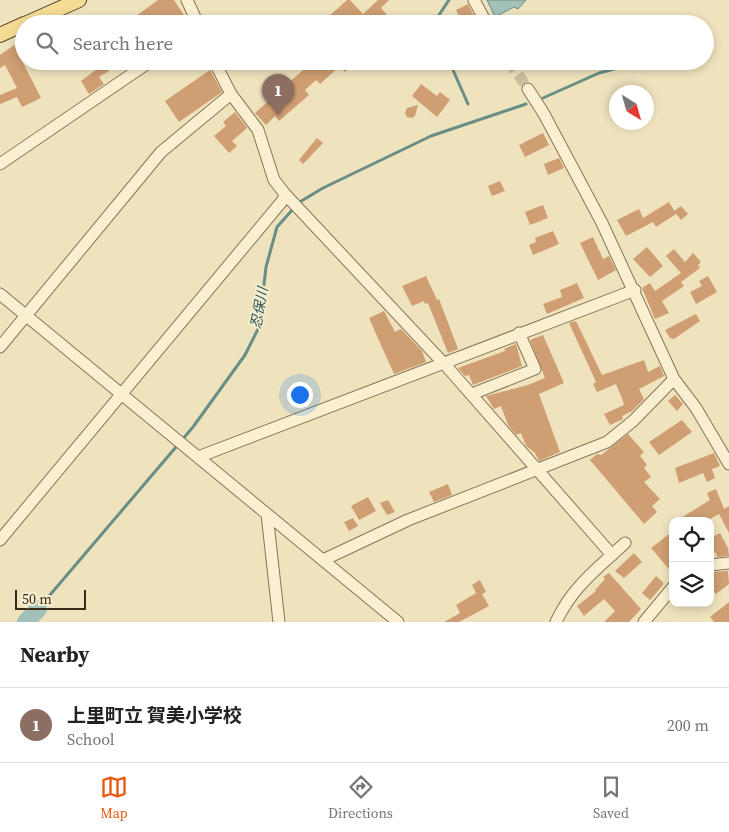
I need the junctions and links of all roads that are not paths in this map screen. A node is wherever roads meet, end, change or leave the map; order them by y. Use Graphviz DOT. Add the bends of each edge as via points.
graph roads {
  1 [pos="78,0"];
  2 [pos="187,0"];
  3 [pos="474,0"];
  4 [pos="45,15"];
  5 [pos="194,15"];
  6 [pos="482,15"];
  7 [pos="15,28"];
  8 [pos="0,35"];
  9 [pos="138,70"];
  10 [pos="219,70"];
  11 [pos="528,89"];
  12 [pos="231,94"];
  13 [pos="0,164"];
  14 [pos="288,197"];
  15 [pos="635,290"];
  16 [pos="0,294"];
  17 [pos="27,315"];
  18 [pos="519,333"];
  19 [pos="0,347"];
  20 [pos="443,362"];
  21 [pos="674,379"];
  22 [pos="122,394"];
  23 [pos="472,394"];
  24 [pos="198,456"];
  25 [pos="729,464"];
  26 [pos="538,470"];
  27 [pos="267,514"];
  28 [pos="0,540"];
  29 [pos="625,543"];
  30 [pos="612,555"];
  31 [pos="322,560"];
  32 [pos="729,563"];
  33 [pos="714,565"];
  34 [pos="669,592"];
  35 [pos="279,622"];
  36 [pos="398,622"];
  37 [pos="556,622"];
  38 [pos="644,622"];
  1 -- 4 [label="main road"];
  2 -- 5 [label="street"];
  3 -- 6 [label="street"];
  7 -- 8 [label="main road"];
  9 -- 13 [label="street"];
  10 -- 12 [label="street"];
  11 -- 15 [label="street" via="599,216"];
  12 -- 14 [label="street" via="258,130 274,180"];
  12 -- 17 [label="street" via="161,152"];
  14 -- 20 [label="street"];
  14 -- 22 [label="street"];
  15 -- 18 [label="street"];
  15 -- 21 [label="street"];
  16 -- 17 [label="street"];
  17 -- 19 [label="street"];
  17 -- 22 [label="street"];
  18 -- 20 [label="street"];
  18 -- 23 [label="street" via="535,369"];
  20 -- 23 [label="street"];
  20 -- 24 [label="street"];
  21 -- 25 [label="street" via="696,408"];
  21 -- 26 [label="street" via="633,421 607,442"];
  22 -- 24 [label="street"];
  22 -- 28 [label="street"];
  23 -- 26 [label="street"];
  24 -- 27 [label="street"];
  26 -- 30 [label="street"];
  26 -- 31 [label="street" via="408,520"];
  27 -- 31 [label="street"];
  27 -- 35 [label="street"];
  29 -- 30 [label="street"];
  30 -- 37 [label="street" via="572,594"];
  31 -- 36 [label="street"];
  32 -- 33 [label="street"];
  34 -- 38 [label="street"];
}
